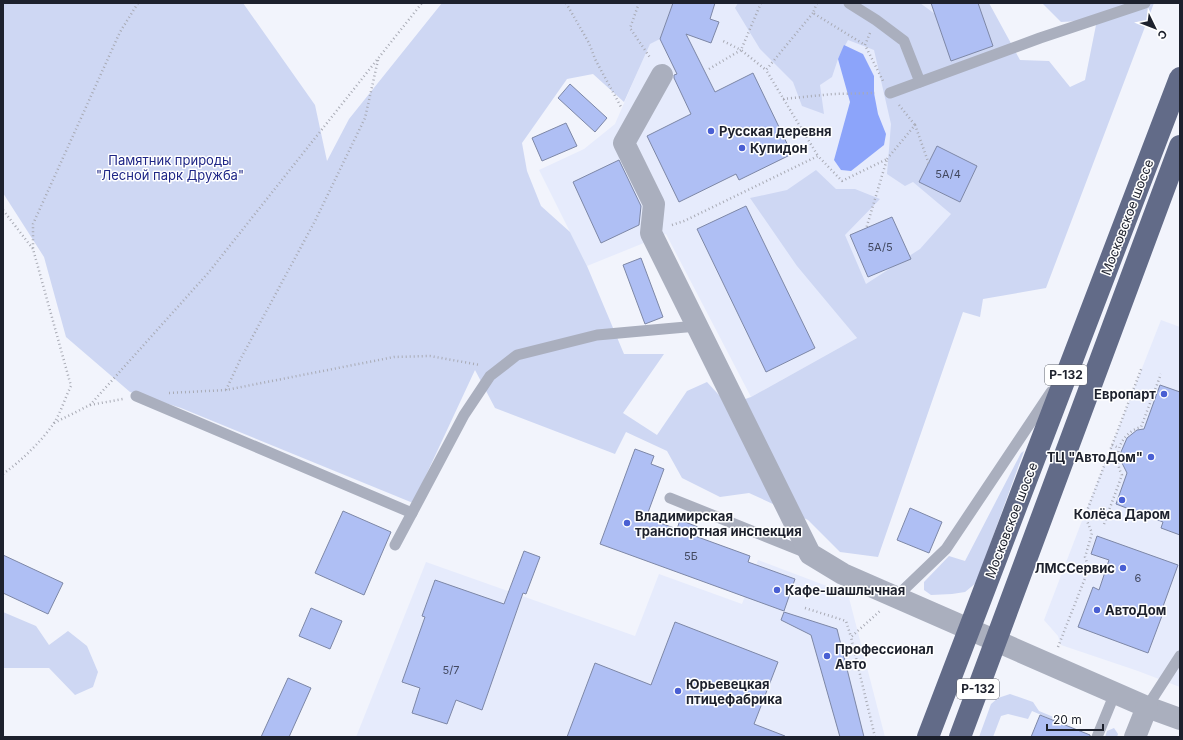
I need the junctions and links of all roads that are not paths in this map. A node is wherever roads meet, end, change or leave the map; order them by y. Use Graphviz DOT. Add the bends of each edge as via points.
graph roads {
  1 [pos="849,3"];
  2 [pos="1145,3"];
  3 [pos="662,75"];
  4 [pos="1180,78"];
  5 [pos="920,82"];
  6 [pos="890,93"];
  7 [pos="1180,146"];
  8 [pos="697,326"];
  9 [pos="1076,350"];
  10 [pos="136,396"];
  11 [pos="670,498"];
  12 [pos="412,513"];
  13 [pos="395,545"];
  14 [pos="810,554"];
  15 [pos="896,597"];
  16 [pos="970,629"];
  17 [pos="997,641"];
  18 [pos="1180,656"];
  19 [pos="1114,693"];
  20 [pos="1147,707"];
  21 [pos="1180,719"];
  22 [pos="928,737"];
  23 [pos="960,737"];
  24 [pos="1097,737"];
  25 [pos="1135,737"];
  1 -- 5 [label="lane" via="904,41"];
  2 -- 5 [label="lane"];
  3 -- 8 [label="street" via="624,143 654,204 651,233"];
  4 -- 9 [label="highway, Московское шоссе / Р-132"];
  5 -- 6 [label="lane"];
  7 -- 17 [label="highway, Московское шоссе / Р-132"];
  8 -- 12 [label="lane" via="597,335 517,355 490,376 464,415"];
  8 -- 14 [label="street"];
  9 -- 15 [label="lane" via="1049,396 946,549"];
  9 -- 16 [label="highway, Московское шоссе / Р-132"];
  10 -- 12 [label="lane"];
  11 -- 14 [label="lane"];
  12 -- 13 [label="lane"];
  14 -- 15 [label="street" via="843,574"];
  15 -- 16 [label="street"];
  16 -- 17 [label="street"];
  16 -- 22 [label="highway, Московское шоссе / Р-132"];
  17 -- 19 [label="street"];
  17 -- 23 [label="highway, Московское шоссе / Р-132"];
  18 -- 20 [label="lane"];
  19 -- 20 [label="street"];
  19 -- 24 [label="lane"];
  20 -- 21 [label="street"];
  20 -- 25 [label="street"];
}
